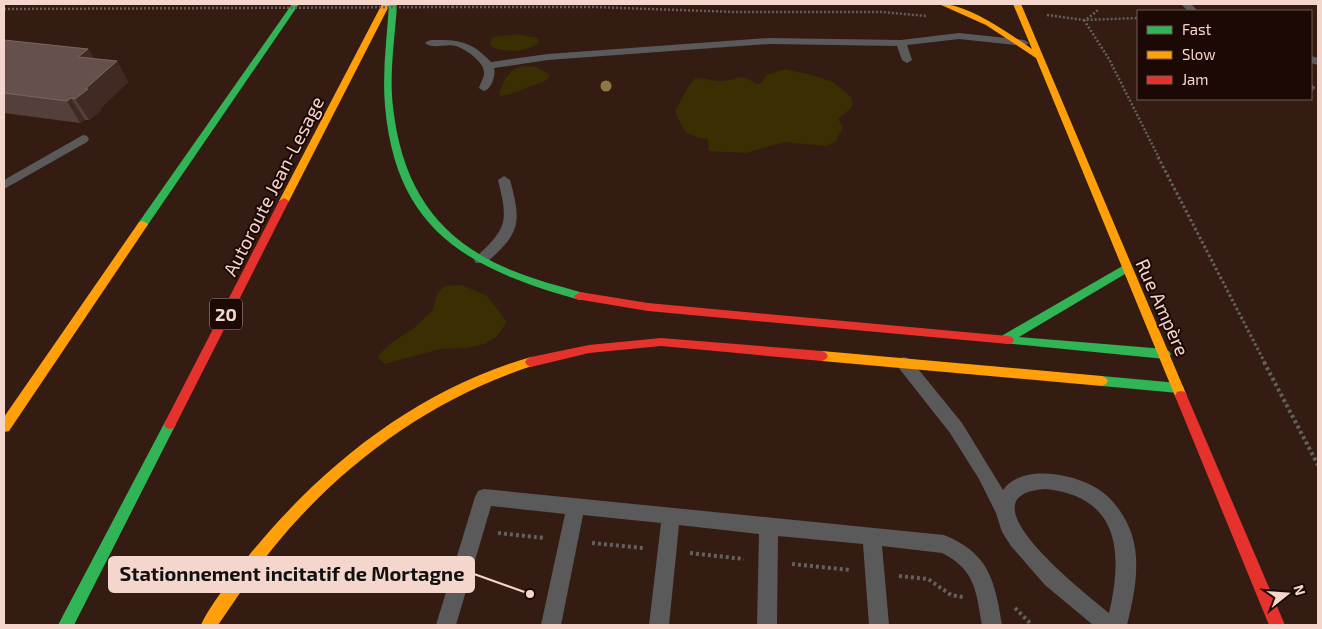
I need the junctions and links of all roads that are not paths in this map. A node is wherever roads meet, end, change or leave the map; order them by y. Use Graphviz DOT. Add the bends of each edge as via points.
graph roads {
  1 [pos="295,4"];
  2 [pos="386,4"];
  3 [pos="392,4"];
  4 [pos="943,4"];
  5 [pos="1017,4"];
  6 [pos="430,43"];
  7 [pos="1019,43"];
  8 [pos="901,44"];
  9 [pos="1034,44"];
  10 [pos="1039,57"];
  11 [pos="907,60"];
  12 [pos="488,66"];
  13 [pos="484,88"];
  14 [pos="83,139"];
  15 [pos="504,180"];
  16 [pos="4,185"];
  17 [pos="480,260"];
  18 [pos="1126,268"];
  19 [pos="1007,338"];
  20 [pos="1165,354"];
  21 [pos="904,363"];
  22 [pos="1178,388"];
  23 [pos="4,427"];
  24 [pos="576,506"];
  25 [pos="1005,512"];
  26 [pos="671,516"];
  27 [pos="769,526"];
  28 [pos="872,537"];
  29 [pos="66,625"];
  30 [pos="209,625"];
  31 [pos="446,625"];
  32 [pos="551,625"];
  33 [pos="659,625"];
  34 [pos="767,625"];
  35 [pos="879,625"];
  36 [pos="992,625"];
  37 [pos="1108,625"];
  38 [pos="1117,625"];
  39 [pos="1276,625"];
  1 -- 23 [label="main road"];
  2 -- 29 [label="main road, Autoroute Jean-Lesage / 20"];
  3 -- 17 [label="main road" via="389,109 403,170 417,201 433,222"];
  4 -- 7 [label="main road" via="989,23"];
  5 -- 9 [label="main road, Rue Ampère"];
  6 -- 12 [label="lane" via="465,45"];
  7 -- 8 [label="lane" via="946,36"];
  7 -- 9 [label="lane"];
  7 -- 10 [label="main road"];
  8 -- 11 [label="lane"];
  8 -- 12 [label="lane" via="769,41 548,56"];
  9 -- 10 [label="main road, Rue Ampère"];
  10 -- 18 [label="main road, Rue Ampère"];
  12 -- 13 [label="lane" via="490,72"];
  14 -- 16 [label="lane"];
  15 -- 17 [label="lane" via="512,219 509,232"];
  17 -- 19 [label="main road" via="545,287 613,302"];
  18 -- 19 [label="main road"];
  18 -- 20 [label="main road, Rue Ampère"];
  19 -- 20 [label="main road"];
  20 -- 22 [label="main road, Rue Ampère"];
  21 -- 22 [label="main road"];
  21 -- 25 [label="lane" via="956,428"];
  21 -- 30 [label="main road" via="653,342 569,351 498,373 407,418 327,478 268,541"];
  22 -- 39 [label="main road, Rue Ampère"];
  24 -- 26 [label="lane"];
  24 -- 31 [label="lane" via="484,497"];
  24 -- 32 [label="lane"];
  25 -- 37 [label="lane" via="1009,526 1030,555"];
  25 -- 38 [label="lane" via="1007,500 1016,488 1046,480 1077,487 1105,507 1122,535 1125,555 1126,573"];
  26 -- 27 [label="lane"];
  26 -- 33 [label="lane"];
  27 -- 28 [label="lane"];
  27 -- 34 [label="lane"];
  28 -- 35 [label="lane"];
  28 -- 36 [label="lane" via="944,544 969,558 982,574"];
}
